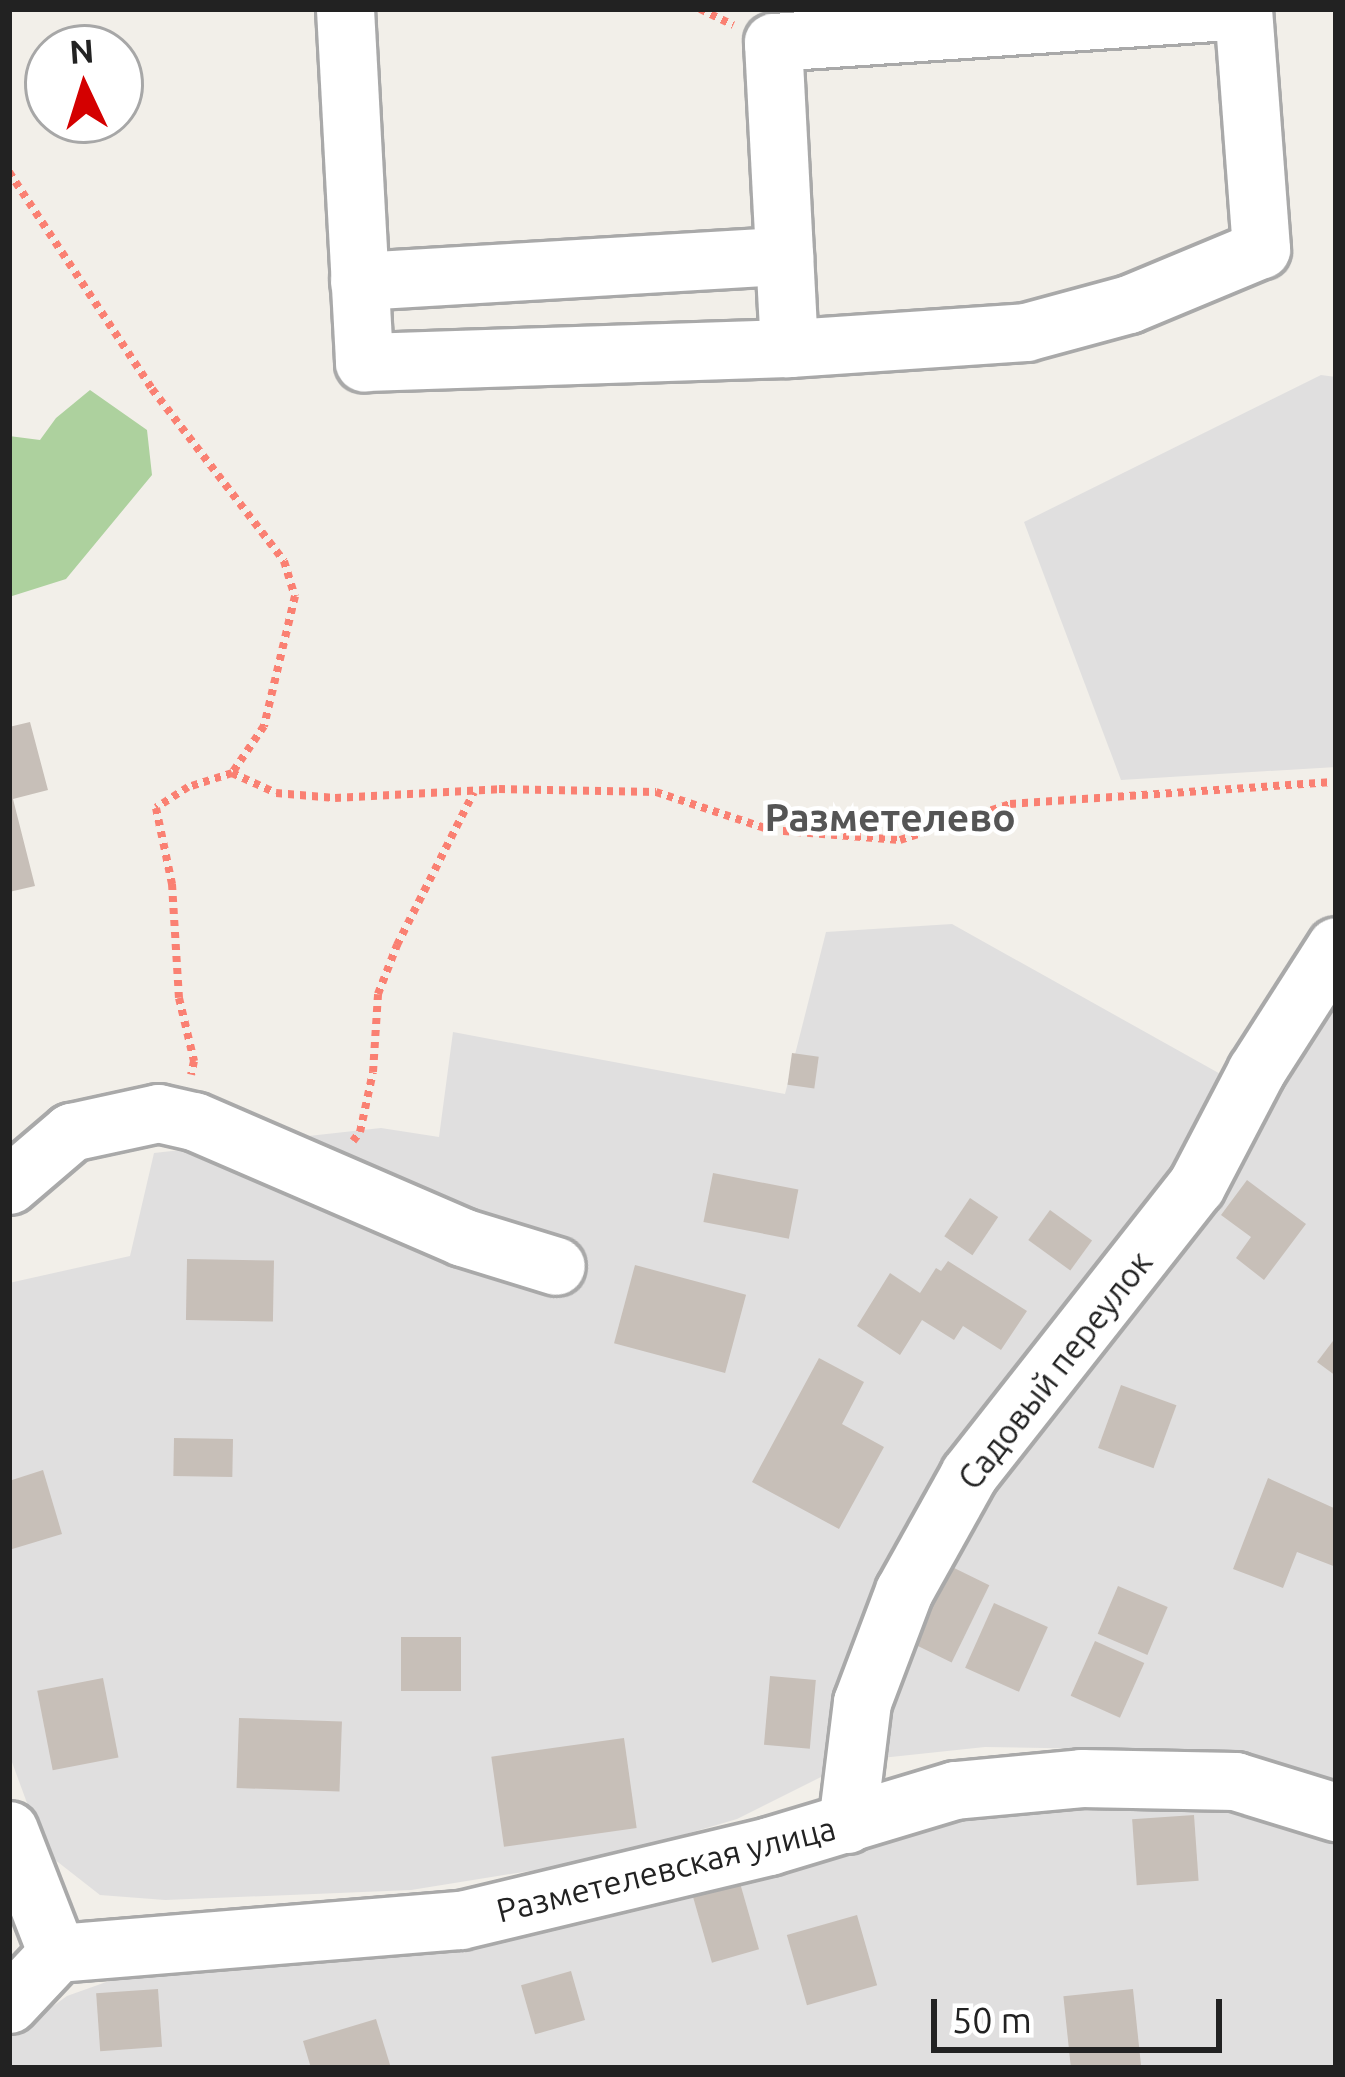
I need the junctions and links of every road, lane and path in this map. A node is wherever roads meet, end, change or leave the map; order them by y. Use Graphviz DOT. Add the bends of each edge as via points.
graph roads {
  1 [pos="345,9"];
  2 [pos="1243,9"];
  3 [pos="9,172"];
  4 [pos="784,256"];
  5 [pos="359,281"];
  6 [pos="789,347"];
  7 [pos="232,773"];
  8 [pos="1336,782"];
  9 [pos="475,791"];
  10 [pos="1336,946"];
  11 [pos="158,1113"];
  12 [pos="316,1174"];
  13 [pos="9,1185"];
  14 [pos="556,1266"];
  15 [pos="1336,1813"];
  16 [pos="847,1824"];
  17 [pos="9,1830"];
  18 [pos="57,1953"];
  19 [pos="9,2004"];
  1 -- 5 [label="street"];
  2 -- 4 [label="street" via="773,42"];
  2 -- 6 [label="street" via="1261,249 1129,304 1025,332"];
  3 -- 7 [label="path" via="152,389 284,561 296,596 282,665 264,726"];
  4 -- 5 [label="street"];
  4 -- 6 [label="street"];
  5 -- 6 [label="street" via="364,362"];
  7 -- 9 [label="path" via="276,793 334,798"];
  7 -- 11 [label="path" via="156,808 194,1061 190,1078"];
  8 -- 9 [label="path" via="1010,804 899,840 771,830 656,792"];
  9 -- 12 [label="path" via="378,994 360,1132"];
  10 -- 16 [label="street, Садовый переулок" via="1256,1071 1196,1186 969,1474 904,1592 862,1702"];
  11 -- 12 [label="street"];
  11 -- 13 [label="street" via="71,1132"];
  12 -- 14 [label="street" via="462,1237"];
  15 -- 16 [label="street, Разметелевская улица" via="1235,1781 1081,1778 955,1790"];
  16 -- 18 [label="street, Разметелевская улица" via="461,1920"];
  17 -- 18 [label="street"];
  18 -- 19 [label="street"];
}
